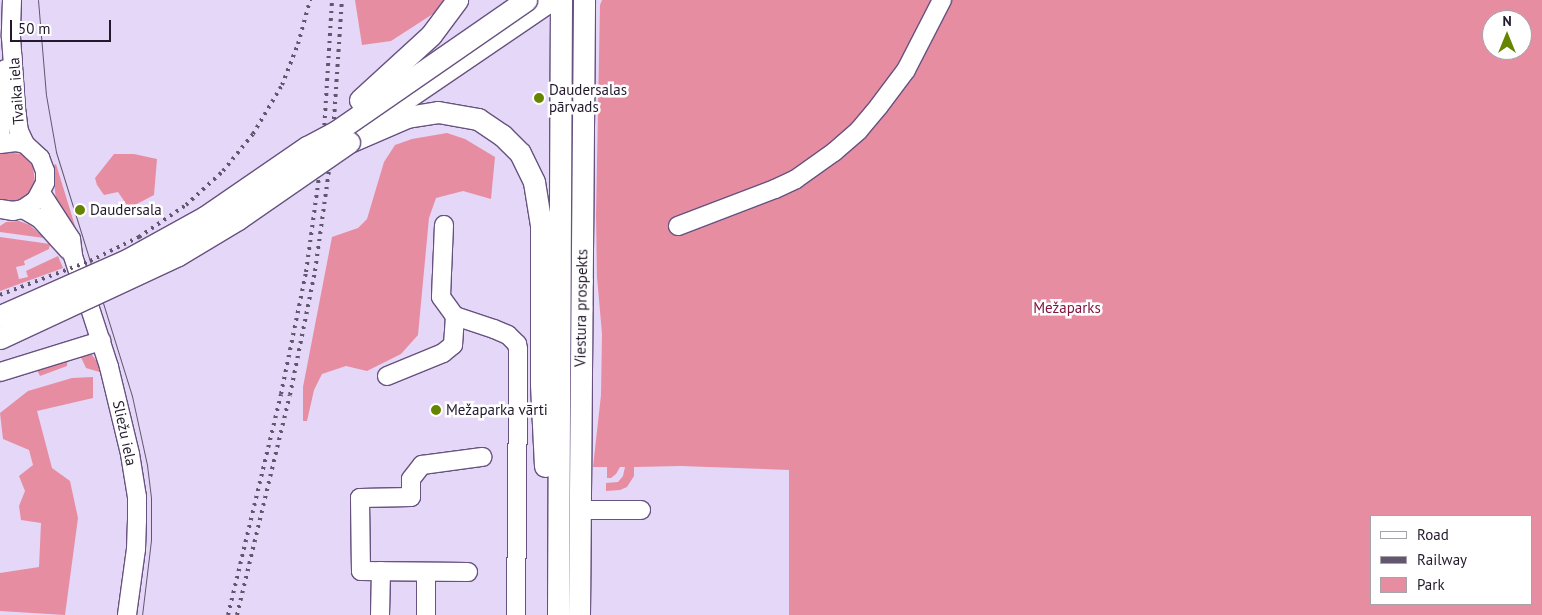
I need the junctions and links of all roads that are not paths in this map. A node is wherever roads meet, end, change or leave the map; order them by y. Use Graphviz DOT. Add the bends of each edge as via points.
graph roads {
  1 [pos="12,0"];
  2 [pos="457,0"];
  3 [pos="526,0"];
  4 [pos="551,0"];
  5 [pos="560,0"];
  6 [pos="584,0"];
  7 [pos="942,0"];
  8 [pos="11,37"];
  9 [pos="0,142"];
  10 [pos="349,142"];
  11 [pos="24,144"];
  12 [pos="308,147"];
  13 [pos="41,193"];
  14 [pos="7,211"];
  15 [pos="444,225"];
  16 [pos="678,226"];
  17 [pos="73,256"];
  18 [pos="0,316"];
  19 [pos="455,316"];
  20 [pos="0,338"];
  21 [pos="101,341"];
  22 [pos="0,372"];
  23 [pos="387,376"];
  24 [pos="482,457"];
  25 [pos="579,510"];
  26 [pos="641,510"];
  27 [pos="558,537"];
  28 [pos="381,572"];
  29 [pos="426,572"];
  30 [pos="468,572"];
  31 [pos="127,615"];
  32 [pos="380,615"];
  33 [pos="426,615"];
  34 [pos="516,615"];
  35 [pos="558,615"];
  36 [pos="579,615"];
  1 -- 8 [label="street, Tvaika iela"];
  2 -- 12 [label="main road, bridge" via="425,41 399,67"];
  3 -- 12 [label="main road, bridge" via="336,132"];
  4 -- 10 [label="main road" via="375,119"];
  5 -- 27 [label="main road, Viestura prospekts"];
  6 -- 25 [label="main road, Viestura prospekts"];
  7 -- 16 [label="street" via="906,70 859,130 834,152 796,179 775,189"];
  8 -- 9 [label="street, Tvaika iela" via="6,50"];
  8 -- 11 [label="street, Tvaika iela" via="19,130"];
  9 -- 11 [label="street, Tvaika iela"];
  10 -- 20 [label="main road, bridge" via="238,219 178,255"];
  10 -- 27 [label="main road" via="424,112 449,112 478,119 502,135 520,153 534,182 541,225 542,423 548,510"];
  11 -- 13 [label="street, Tvaika iela" via="35,151 43,164 45,183"];
  12 -- 18 [label="main road, bridge" via="166,239 127,260"];
  13 -- 14 [label="street" via="36,200"];
  13 -- 17 [label="street, Sliežu iela" via="68,234"];
  14 -- 17 [label="street, Sliežu iela" via="40,220"];
  15 -- 19 [label="street" via="441,297"];
  17 -- 21 [label="street, Sliežu iela"];
  19 -- 23 [label="street" via="454,345"];
  19 -- 34 [label="street" via="508,336 518,348"];
  21 -- 22 [label="street"];
  21 -- 31 [label="street, Sliežu iela" via="130,454 137,497 136,549"];
  24 -- 28 [label="street" via="422,465 410,479 410,497 360,498 361,571"];
  25 -- 26 [label="street"];
  25 -- 36 [label="main road, Viestura prospekts"];
  27 -- 35 [label="main road, Viestura prospekts"];
  28 -- 29 [label="street"];
  28 -- 32 [label="street"];
  29 -- 30 [label="street"];
  29 -- 33 [label="street"];
}
